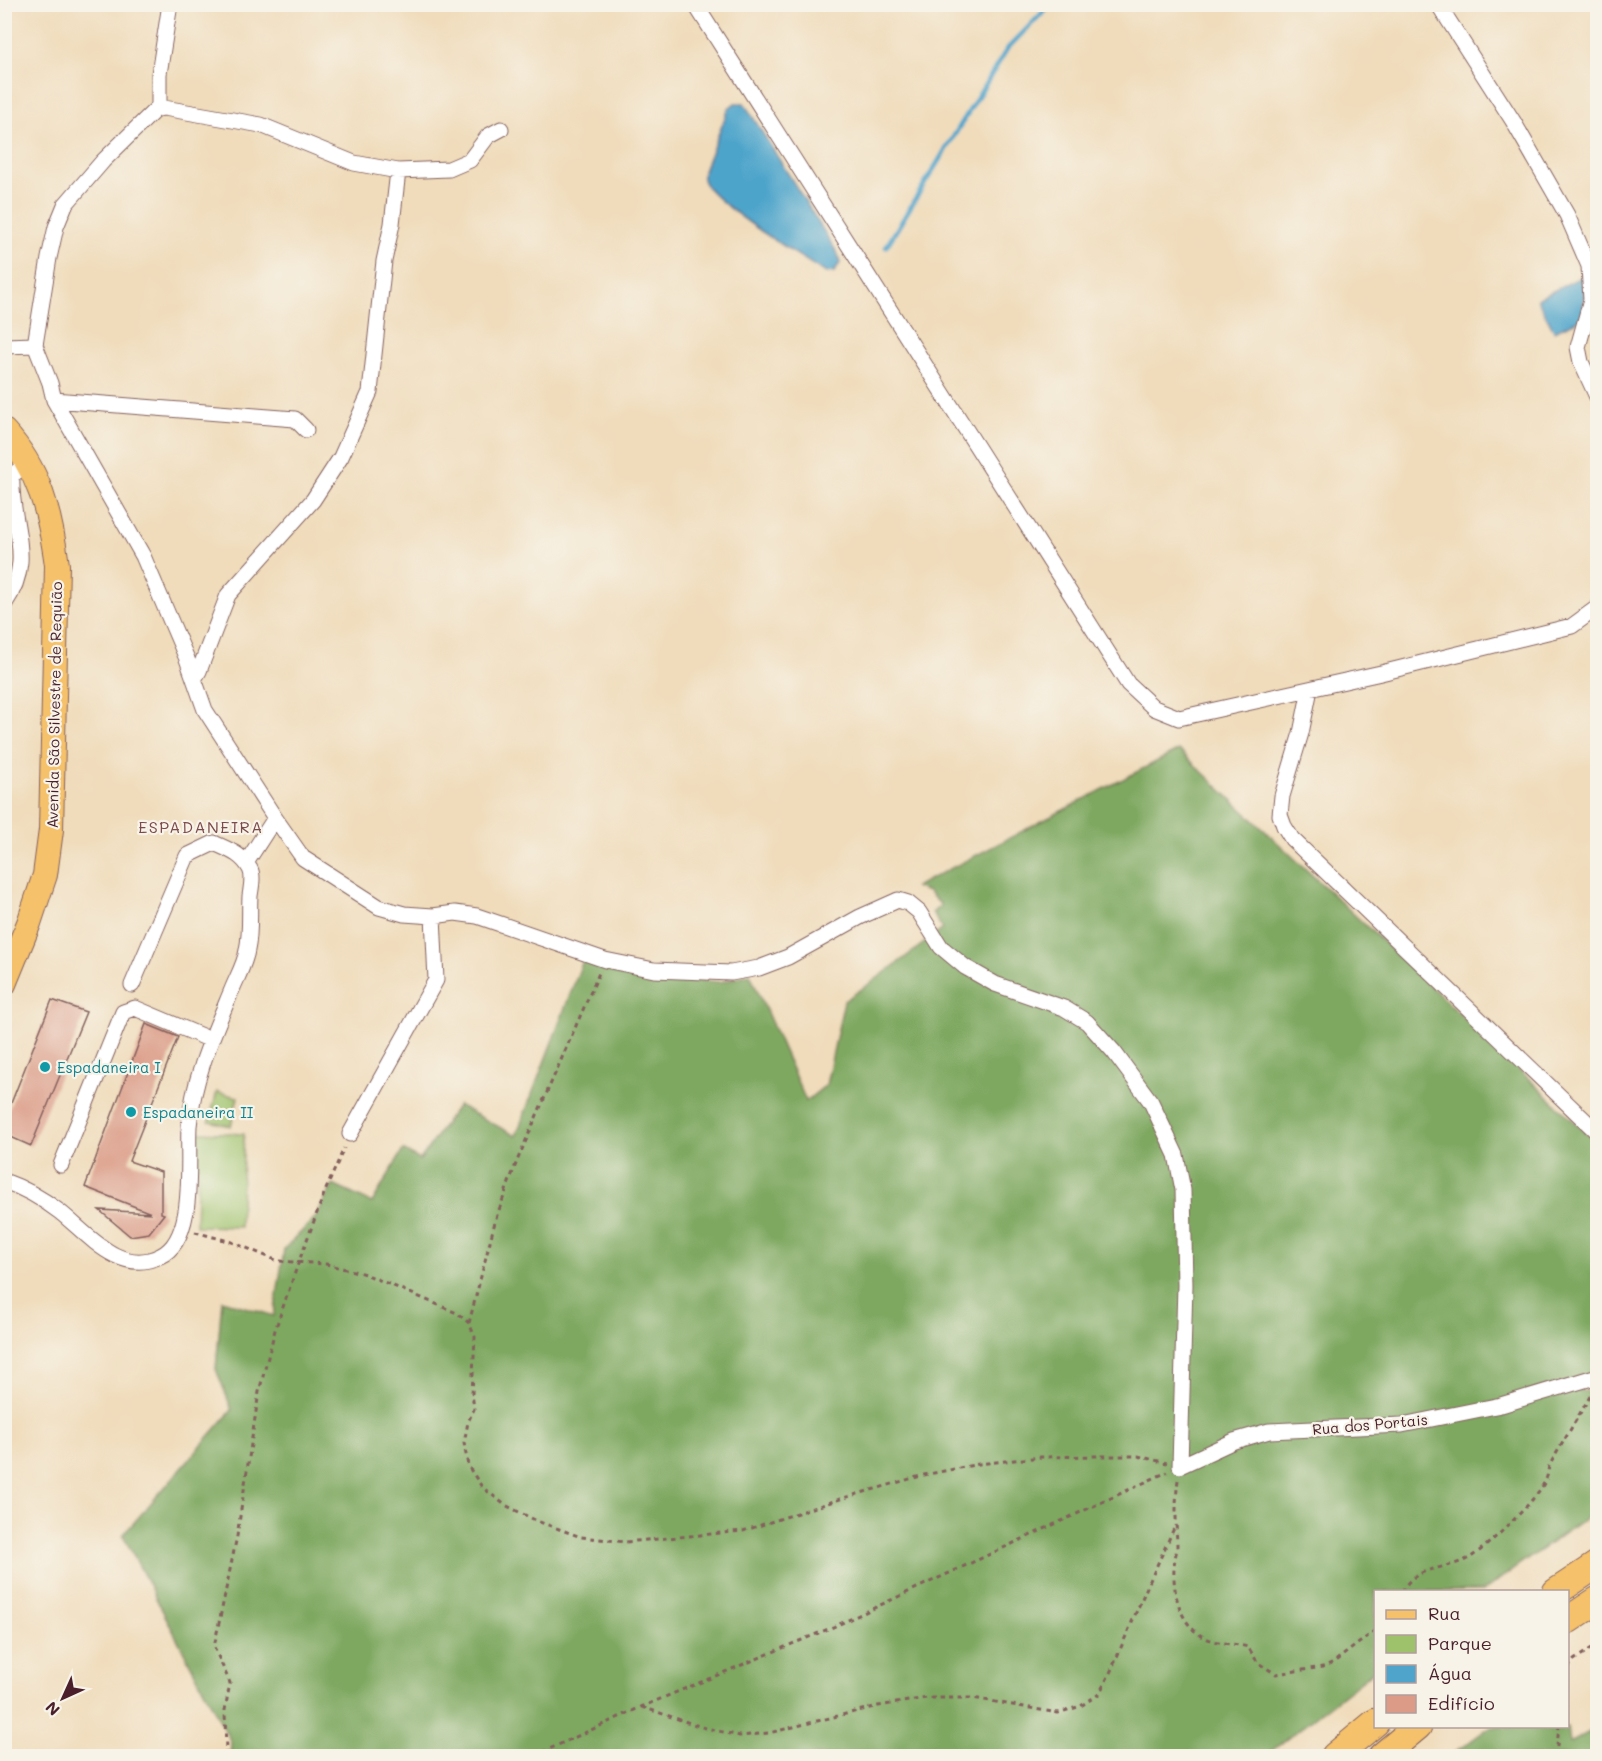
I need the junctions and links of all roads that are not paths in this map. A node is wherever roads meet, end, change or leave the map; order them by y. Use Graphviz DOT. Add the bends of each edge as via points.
graph roads {
  1 [pos="170,4"];
  2 [pos="695,4"];
  3 [pos="1438,4"];
  4 [pos="159,109"];
  5 [pos="501,129"];
  6 [pos="398,171"];
  7 [pos="35,345"];
  8 [pos="4,346"];
  9 [pos="1598,399"];
  10 [pos="54,400"];
  11 [pos="306,430"];
  12 [pos="4,431"];
  13 [pos="29,463"];
  14 [pos="4,605"];
  15 [pos="1598,607"];
  16 [pos="194,679"];
  17 [pos="1310,689"];
  18 [pos="275,818"];
  19 [pos="246,863"];
  20 [pos="433,916"];
  21 [pos="6,975"];
  22 [pos="132,985"];
  23 [pos="211,1040"];
  24 [pos="1598,1133"];
  25 [pos="350,1134"];
  26 [pos="61,1165"];
  27 [pos="4,1181"];
  28 [pos="1598,1376"];
  29 [pos="1598,1564"];
  30 [pos="1559,1590"];
  31 [pos="1598,1600"];
  32 [pos="1569,1619"];
  33 [pos="1374,1724"];
  34 [pos="1416,1728"];
  35 [pos="1335,1756"];
  36 [pos="1382,1756"];
  1 -- 4 [label="street" via="159,74"];
  2 -- 17 [label="street" via="1128,684 1154,708 1179,718"];
  3 -- 9 [label="street" via="1513,121 1567,215 1589,266 1591,300 1578,347"];
  4 -- 6 [label="street" via="261,125 354,163"];
  4 -- 7 [label="street" via="103,161 65,205 49,258"];
  5 -- 6 [label="street" via="488,136 470,160 449,169"];
  6 -- 16 [label="street" via="370,392 359,420 341,458 313,500 228,595"];
  7 -- 8 [label="street"];
  7 -- 10 [label="street"];
  10 -- 11 [label="street" via="295,419"];
  10 -- 16 [label="street" via="143,556"];
  12 -- 13 [label="main road, Avenida São Silvestre de Requião"];
  13 -- 14 [label="street" via="12,475 20,573"];
  13 -- 21 [label="main road, Avenida São Silvestre de Requião" via="51,522 57,565 51,830 45,875"];
  15 -- 17 [label="street" via="1572,626"];
  16 -- 18 [label="street" via="205,710"];
  17 -- 24 [label="street" via="1282,796 1280,815 1292,839"];
  18 -- 19 [label="street"];
  18 -- 20 [label="street" via="303,858 379,907"];
  19 -- 22 [label="street" via="242,856 214,843 187,856"];
  19 -- 23 [label="street" via="252,872 247,951"];
  20 -- 25 [label="street" via="436,980"];
  20 -- 28 [label="street, Rua dos Portais" via="477,916 605,960 654,970 731,973 788,957 898,900 919,912 941,947 964,968 995,984 1064,1008 1087,1022 1150,1102 1176,1155 1183,1190 1185,1285 1180,1466 1251,1434 1402,1425 1501,1405"];
  23 -- 26 [label="street" via="135,1008 123,1012"];
  23 -- 27 [label="street" via="190,1112 183,1229 173,1247 162,1256 134,1262 119,1258 58,1211"];
  29 -- 30 [label="highway"];
  31 -- 32 [label="highway"];
  33 -- 35 [label="highway"];
  34 -- 36 [label="highway"];
}
